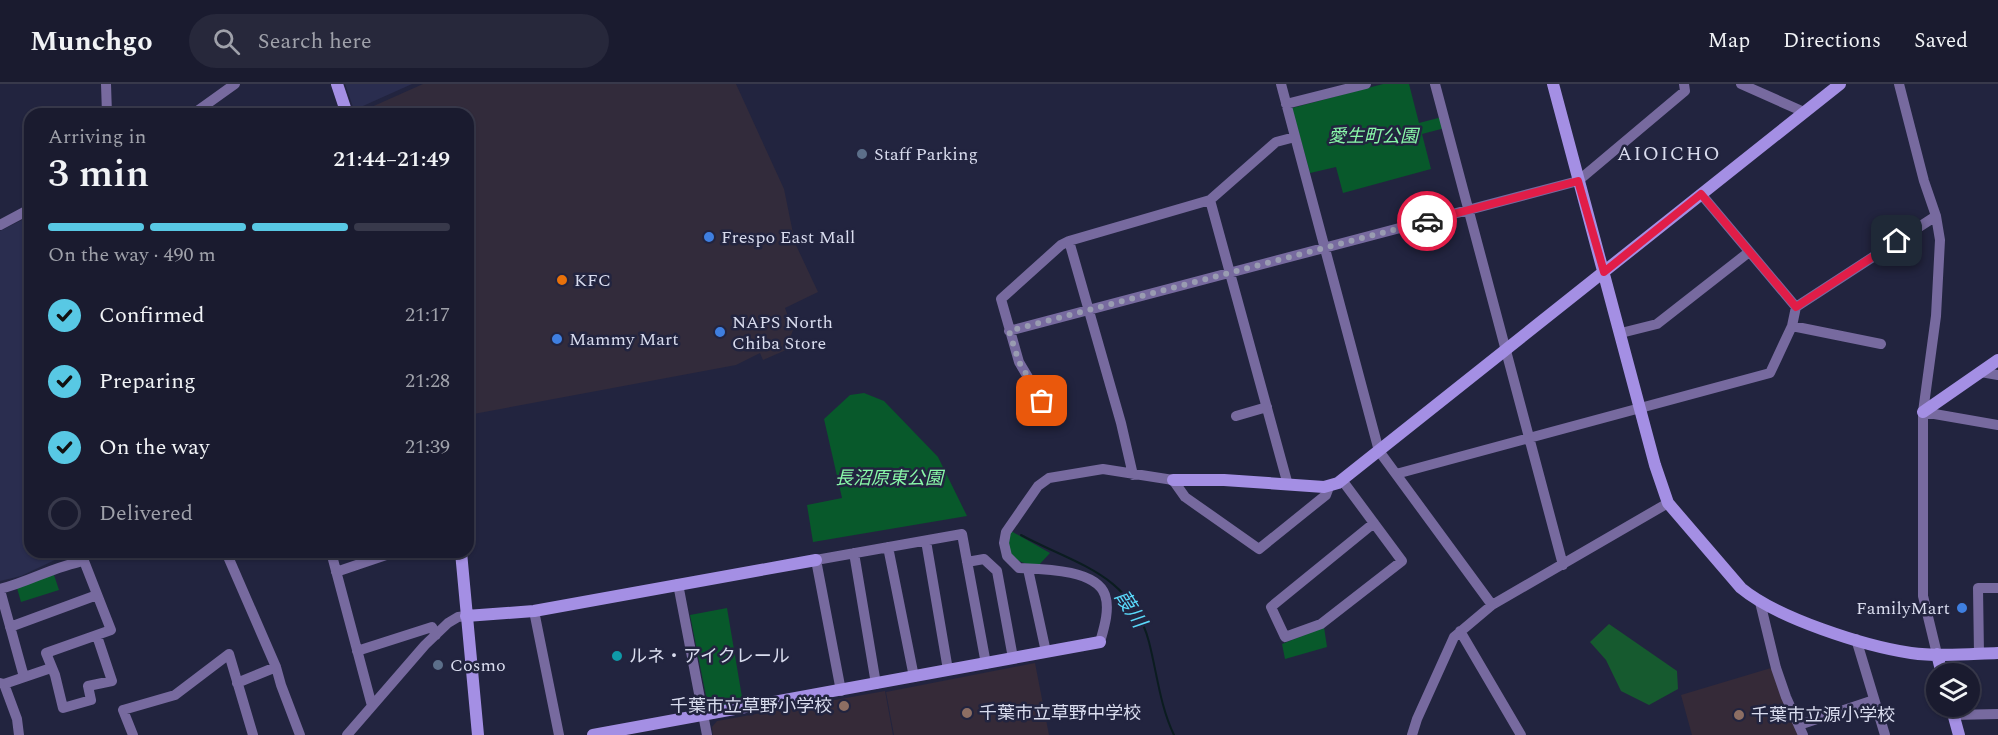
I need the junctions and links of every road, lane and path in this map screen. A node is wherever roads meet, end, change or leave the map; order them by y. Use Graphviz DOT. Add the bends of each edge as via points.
graph roads {
  1 [pos="106,84"];
  2 [pos="233,84"];
  3 [pos="337,84"];
  4 [pos="1281,84"];
  5 [pos="1366,84"];
  6 [pos="1435,84"];
  7 [pos="1553,84"];
  8 [pos="1684,84"];
  9 [pos="1741,84"];
  10 [pos="1840,84"];
  11 [pos="1899,84"];
  12 [pos="1286,104"];
  13 [pos="107,108"];
  14 [pos="201,108"];
  15 [pos="345,108"];
  16 [pos="1804,112"];
  17 [pos="1295,137"];
  18 [pos="1578,181"];
  19 [pos="1701,194"];
  20 [pos="1210,200"];
  21 [pos="1468,210"];
  22 [pos="24,212"];
  23 [pos="1936,216"];
  24 [pos="0,225"];
  25 [pos="1069,241"];
  26 [pos="1324,249"];
  27 [pos="1749,252"];
  28 [pos="1604,272"];
  29 [pos="1231,273"];
  30 [pos="1796,307"];
  31 [pos="1088,311"];
  32 [pos="1792,326"];
  33 [pos="1009,331"];
  34 [pos="1620,333"];
  35 [pos="1881,344"];
  36 [pos="1506,350"];
  37 [pos="1998,360"];
  38 [pos="1981,372"];
  39 [pos="1998,375"];
  40 [pos="1267,407"];
  41 [pos="1640,408"];
  42 [pos="1923,412"];
  43 [pos="1236,416"];
  44 [pos="1054,421"];
  45 [pos="1998,425"];
  46 [pos="1530,438"];
  47 [pos="1379,451"];
  48 [pos="1396,474"];
  49 [pos="1133,475"];
  50 [pos="1173,480"];
  51 [pos="1342,480"];
  52 [pos="1288,485"];
  53 [pos="1329,487"];
  54 [pos="1668,503"];
  55 [pos="1374,523"];
  56 [pos="926,541"];
  57 [pos="888,547"];
  58 [pos="854,553"];
  59 [pos="228,558"];
  60 [pos="332,558"];
  61 [pos="377,558"];
  62 [pos="461,558"];
  63 [pos="816,560"];
  64 [pos="967,562"];
  65 [pos="1563,565"];
  66 [pos="1028,569"];
  67 [pos="336,572"];
  68 [pos="678,584"];
  69 [pos="1998,588"];
  70 [pos="0,590"];
  71 [pos="97,595"];
  72 [pos="1760,602"];
  73 [pos="1492,605"];
  74 [pos="534,611"];
  75 [pos="466,616"];
  76 [pos="10,627"];
  77 [pos="1460,631"];
  78 [pos="436,635"];
  79 [pos="97,636"];
  80 [pos="1856,639"];
  81 [pos="1100,642"];
  82 [pos="357,651"];
  83 [pos="1046,652"];
  84 [pos="1998,653"];
  85 [pos="1937,654"];
  86 [pos="1979,654"];
  87 [pos="1013,658"];
  88 [pos="1939,663"];
  89 [pos="986,664"];
  90 [pos="51,668"];
  91 [pos="276,668"];
  92 [pos="948,670"];
  93 [pos="24,677"];
  94 [pos="914,677"];
  95 [pos="2,683"];
  96 [pos="237,683"];
  97 [pos="876,684"];
  98 [pos="841,691"];
  99 [pos="1875,700"];
  100 [pos="372,706"];
  101 [pos="1980,713"];
  102 [pos="1998,714"];
  103 [pos="703,716"];
  104 [pos="1954,717"];
  105 [pos="1801,730"];
  106 [pos="19,735"];
  107 [pos="133,735"];
  108 [pos="254,735"];
  109 [pos="300,735"];
  110 [pos="347,735"];
  111 [pos="478,735"];
  112 [pos="559,735"];
  113 [pos="593,735"];
  114 [pos="707,735"];
  115 [pos="1412,735"];
  116 [pos="1521,735"];
  117 [pos="1885,735"];
  118 [pos="1959,735"];
  1 -- 13 [label="street"];
  2 -- 14 [label="street"];
  3 -- 15 [label="street"];
  4 -- 12 [label="street"];
  5 -- 12 [label="street"];
  6 -- 21 [label="street"];
  7 -- 18 [label="street"];
  8 -- 18 [label="street" via="1685,91"];
  9 -- 16 [label="street"];
  10 -- 16 [label="street"];
  11 -- 23 [label="street"];
  12 -- 17 [label="street"];
  16 -- 19 [label="street"];
  17 -- 20 [label="street" via="1276,142"];
  17 -- 26 [label="street"];
  18 -- 21 [label="street"];
  18 -- 28 [label="street"];
  19 -- 27 [label="street"];
  19 -- 28 [label="street"];
  20 -- 25 [label="street"];
  20 -- 29 [label="street"];
  21 -- 26 [label="street"];
  21 -- 36 [label="street"];
  22 -- 24 [label="street"];
  23 -- 30 [label="street"];
  23 -- 42 [label="street" via="1940,240 1936,316"];
  25 -- 31 [label="street"];
  25 -- 33 [label="street" via="1000,299"];
  26 -- 29 [label="street"];
  26 -- 47 [label="street"];
  27 -- 30 [label="street"];
  27 -- 34 [label="street" via="1657,324"];
  28 -- 34 [label="street"];
  28 -- 36 [label="street"];
  29 -- 31 [label="street"];
  29 -- 40 [label="street"];
  30 -- 32 [label="street"];
  31 -- 33 [label="street"];
  31 -- 49 [label="street"];
  32 -- 35 [label="street"];
  32 -- 41 [label="street" via="1770,373"];
  33 -- 44 [label="street" via="1019,362"];
  34 -- 41 [label="street"];
  36 -- 46 [label="street"];
  36 -- 47 [label="street"];
  37 -- 38 [label="street"];
  38 -- 39 [label="street"];
  38 -- 42 [label="street"];
  40 -- 43 [label="street"];
  40 -- 52 [label="street"];
  41 -- 46 [label="street"];
  41 -- 54 [label="street"];
  42 -- 45 [label="street"];
  42 -- 85 [label="street" via="1923,596"];
  46 -- 48 [label="street"];
  46 -- 65 [label="street"];
  47 -- 48 [label="street"];
  47 -- 51 [label="street"];
  48 -- 73 [label="street"];
  49 -- 50 [label="street"];
  49 -- 66 [label="street" via="1103,470 1063,474 1038,486 1011,524 1004,543 1007,556 1019,568"];
  50 -- 52 [label="street"];
  50 -- 53 [label="street" via="1185,497 1258,549 1326,495"];
  51 -- 53 [label="street"];
  51 -- 55 [label="street"];
  52 -- 53 [label="street"];
  54 -- 65 [label="street"];
  54 -- 72 [label="street" via="1732,578"];
  55 -- 55 [label="street" via="1271,607 1285,637 1320,624 1402,561"];
  56 -- 57 [label="street"];
  56 -- 64 [label="street" via="962,534"];
  56 -- 92 [label="street"];
  57 -- 58 [label="street"];
  57 -- 94 [label="street"];
  58 -- 63 [label="street"];
  58 -- 97 [label="street"];
  59 -- 91 [label="street"];
  60 -- 67 [label="street"];
  61 -- 67 [label="street"];
  62 -- 75 [label="street"];
  63 -- 68 [label="street"];
  63 -- 98 [label="street"];
  64 -- 87 [label="street" via="984,559 997,571"];
  64 -- 89 [label="street"];
  65 -- 73 [label="street"];
  66 -- 81 [label="street" via="1078,576 1102,589 1107,608"];
  66 -- 83 [label="street"];
  67 -- 82 [label="street"];
  68 -- 74 [label="street"];
  68 -- 103 [label="street"];
  69 -- 86 [label="street" via="1978,588"];
  70 -- 71 [label="street" via="65,564 84,561"];
  70 -- 76 [label="street"];
  71 -- 76 [label="street"];
  71 -- 79 [label="street" via="111,630"];
  72 -- 80 [label="street"];
  72 -- 105 [label="street" via="1776,668"];
  73 -- 77 [label="street"];
  74 -- 75 [label="street"];
  74 -- 112 [label="street"];
  75 -- 78 [label="street" via="448,623"];
  75 -- 111 [label="street"];
  76 -- 93 [label="street"];
  77 -- 115 [label="street"];
  77 -- 116 [label="street"];
  78 -- 82 [label="street" via="432,627"];
  78 -- 100 [label="street"];
  79 -- 90 [label="street" via="46,653"];
  79 -- 90 [label="street" via="112,681 88,686 91,700 63,708"];
  80 -- 85 [label="street" via="1911,653"];
  80 -- 99 [label="street"];
  81 -- 83 [label="street"];
  82 -- 100 [label="street"];
  83 -- 87 [label="street"];
  84 -- 86 [label="street"];
  85 -- 86 [label="street"];
  85 -- 88 [label="street"];
  87 -- 89 [label="street"];
  89 -- 92 [label="street"];
  90 -- 93 [label="street"];
  91 -- 96 [label="street"];
  91 -- 109 [label="street"];
  92 -- 94 [label="street"];
  93 -- 95 [label="street"];
  94 -- 97 [label="street"];
  95 -- 106 [label="street" via="17,719"];
  96 -- 107 [label="street" via="229,654 175,695 123,710"];
  96 -- 108 [label="street"];
  97 -- 98 [label="street"];
  98 -- 103 [label="street"];
  99 -- 105 [label="street"];
  99 -- 117 [label="street"];
  100 -- 110 [label="street"];
  101 -- 102 [label="street"];
  103 -- 113 [label="street"];
  103 -- 114 [label="street"];
  104 -- 118 [label="street"];
}
